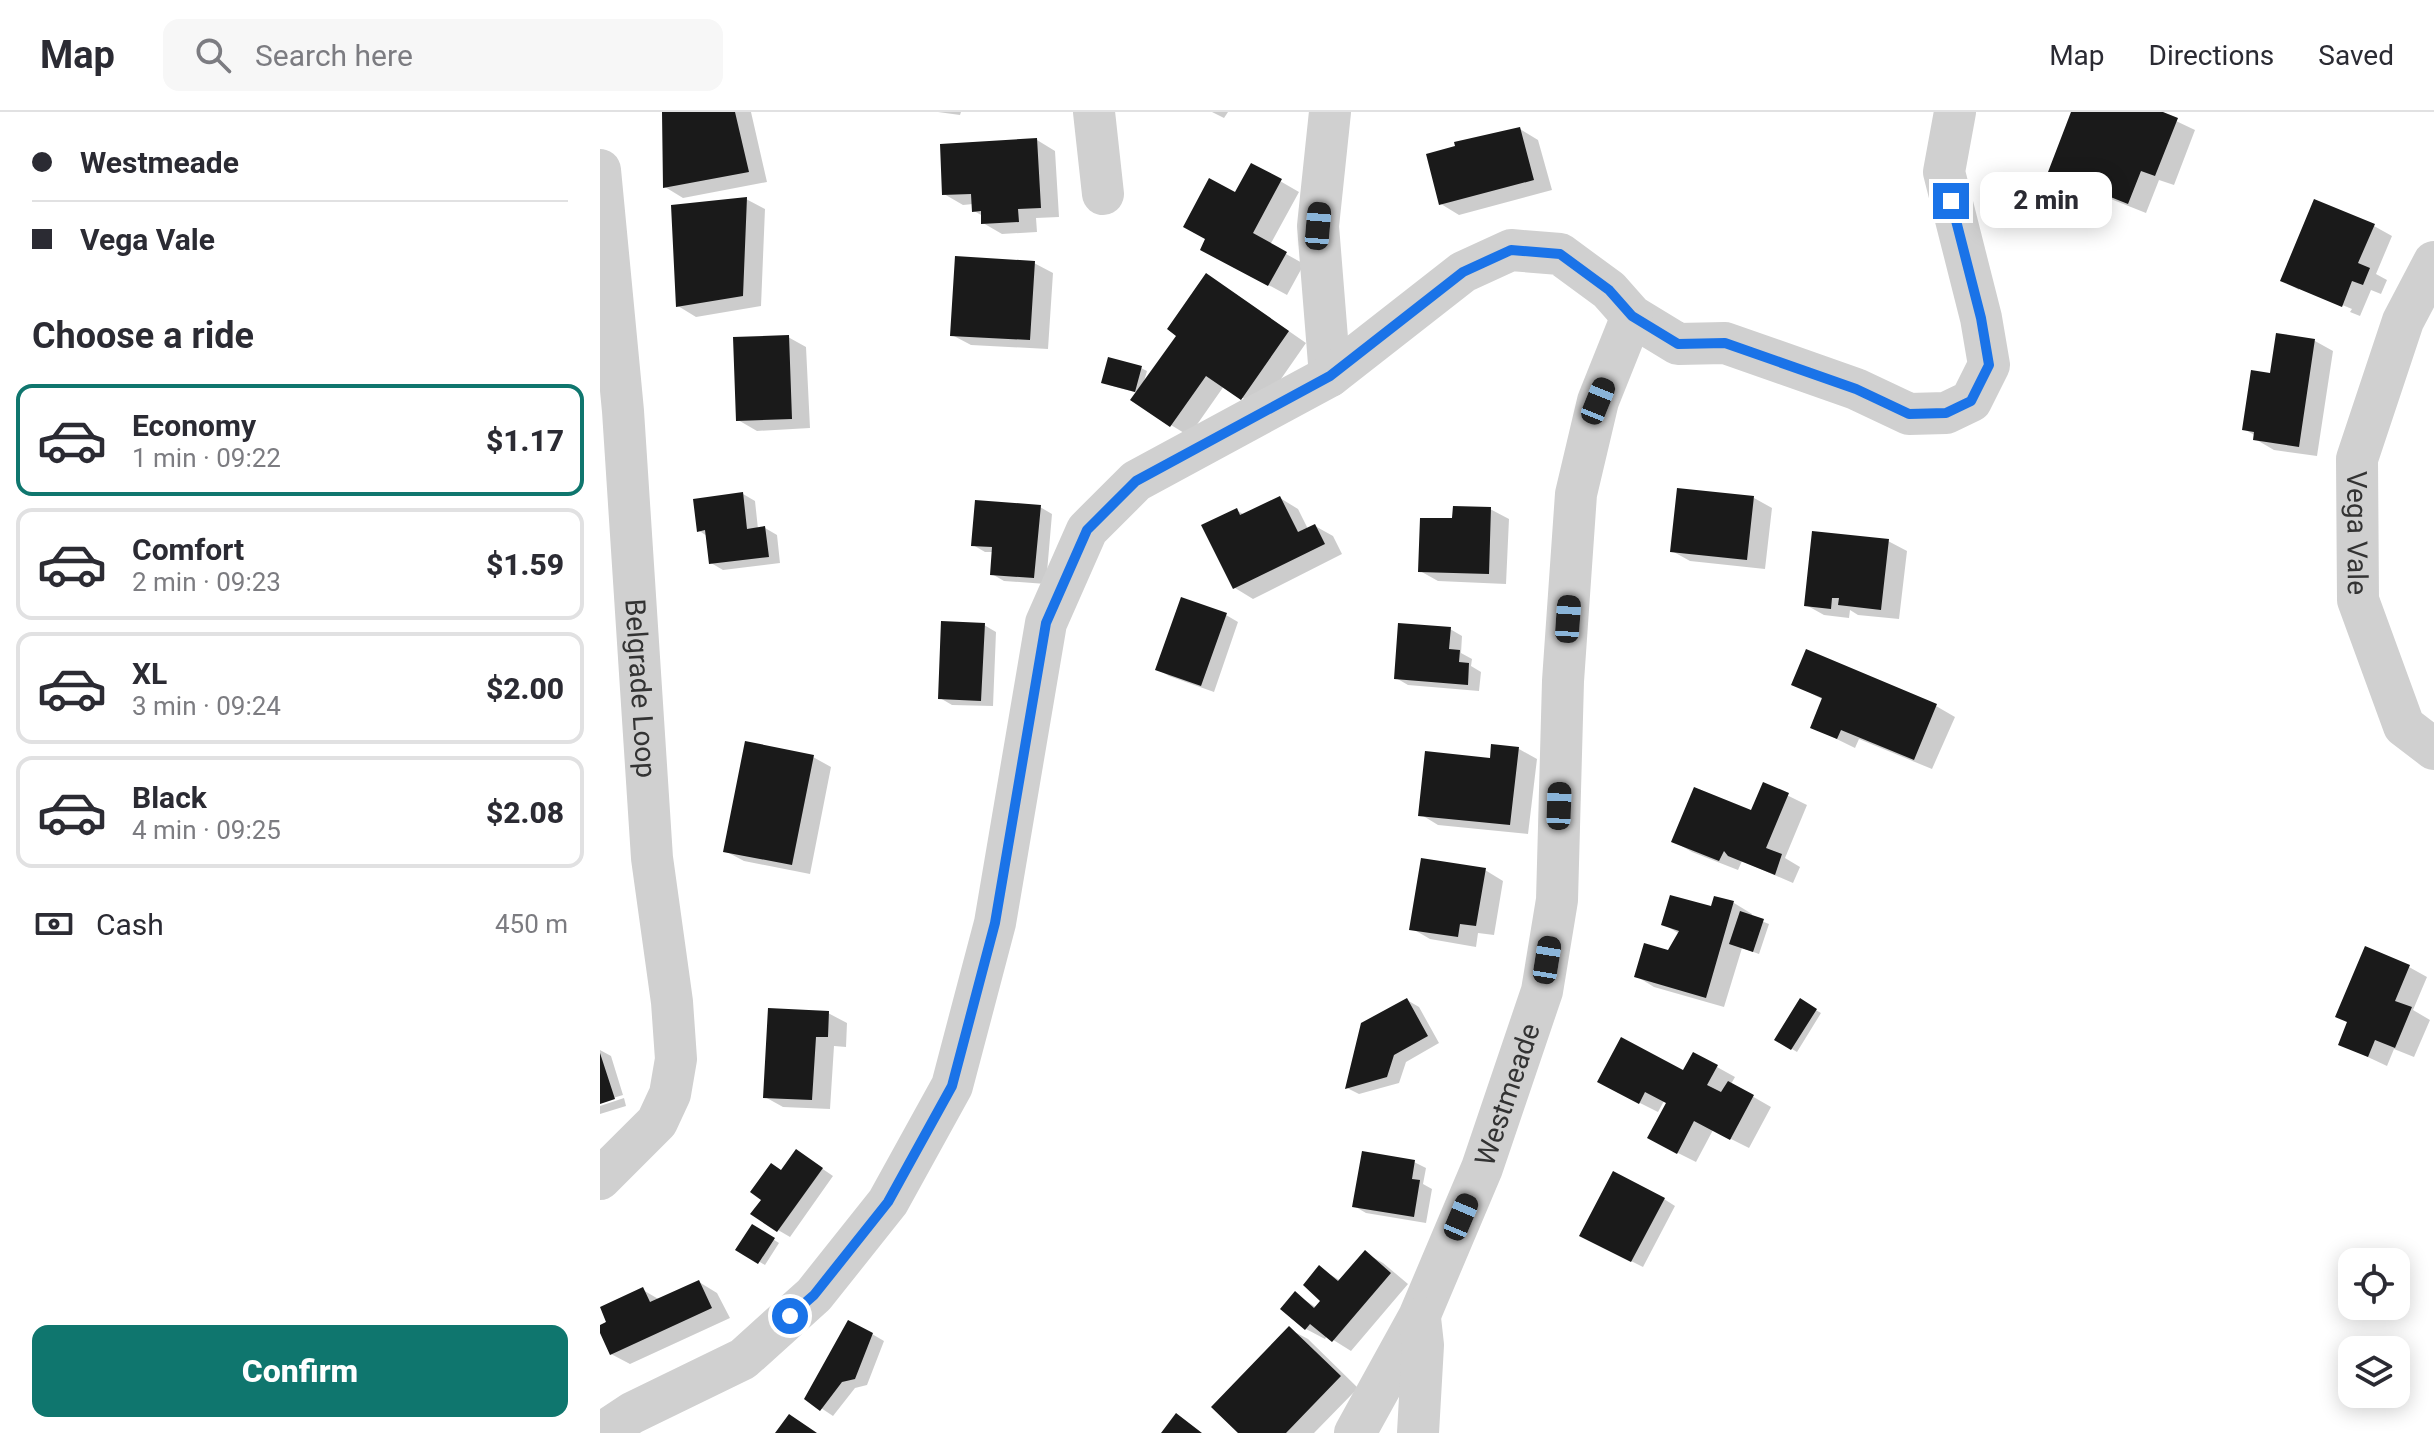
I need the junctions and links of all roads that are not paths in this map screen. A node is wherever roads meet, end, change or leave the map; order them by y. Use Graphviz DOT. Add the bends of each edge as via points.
graph roads {
  1 [pos="1094,112"];
  2 [pos="1330,112"];
  3 [pos="1955,112"];
  4 [pos="600,170"];
  5 [pos="1103,194"];
  6 [pos="2434,262"];
  7 [pos="1632,316"];
  8 [pos="1330,376"];
  9 [pos="2434,749"];
  10 [pos="600,1179"];
  11 [pos="1419,1317"];
  12 [pos="602,1433"];
  13 [pos="1355,1433"];
  14 [pos="1418,1433"];
  1 -- 5 [label="street"];
  2 -- 8 [label="street" via="1318,226"];
  3 -- 7 [label="street" via="1944,172 1989,365 1971,401 1946,413 1909,414 1856,389 1725,343 1678,344"];
  4 -- 10 [label="street, Belgrade Loop" via="623,411 652,858 676,1059 670,1094 657,1122"];
  6 -- 9 [label="street, Vega Vale" via="2403,321 2357,459 2358,600 2404,726"];
  7 -- 8 [label="street" via="1609,290 1560,254 1511,250 1463,272"];
  7 -- 11 [label="street, Westmeade" via="1598,401 1576,494 1563,681 1557,900 1542,991 1482,1168"];
  8 -- 12 [label="street" via="1136,481 1087,530 1046,623 995,923 952,1086 888,1202 814,1295 743,1359"];
  11 -- 13 [label="street, Westmeade"];
  11 -- 14 [label="street" via="1423,1345"];
}
